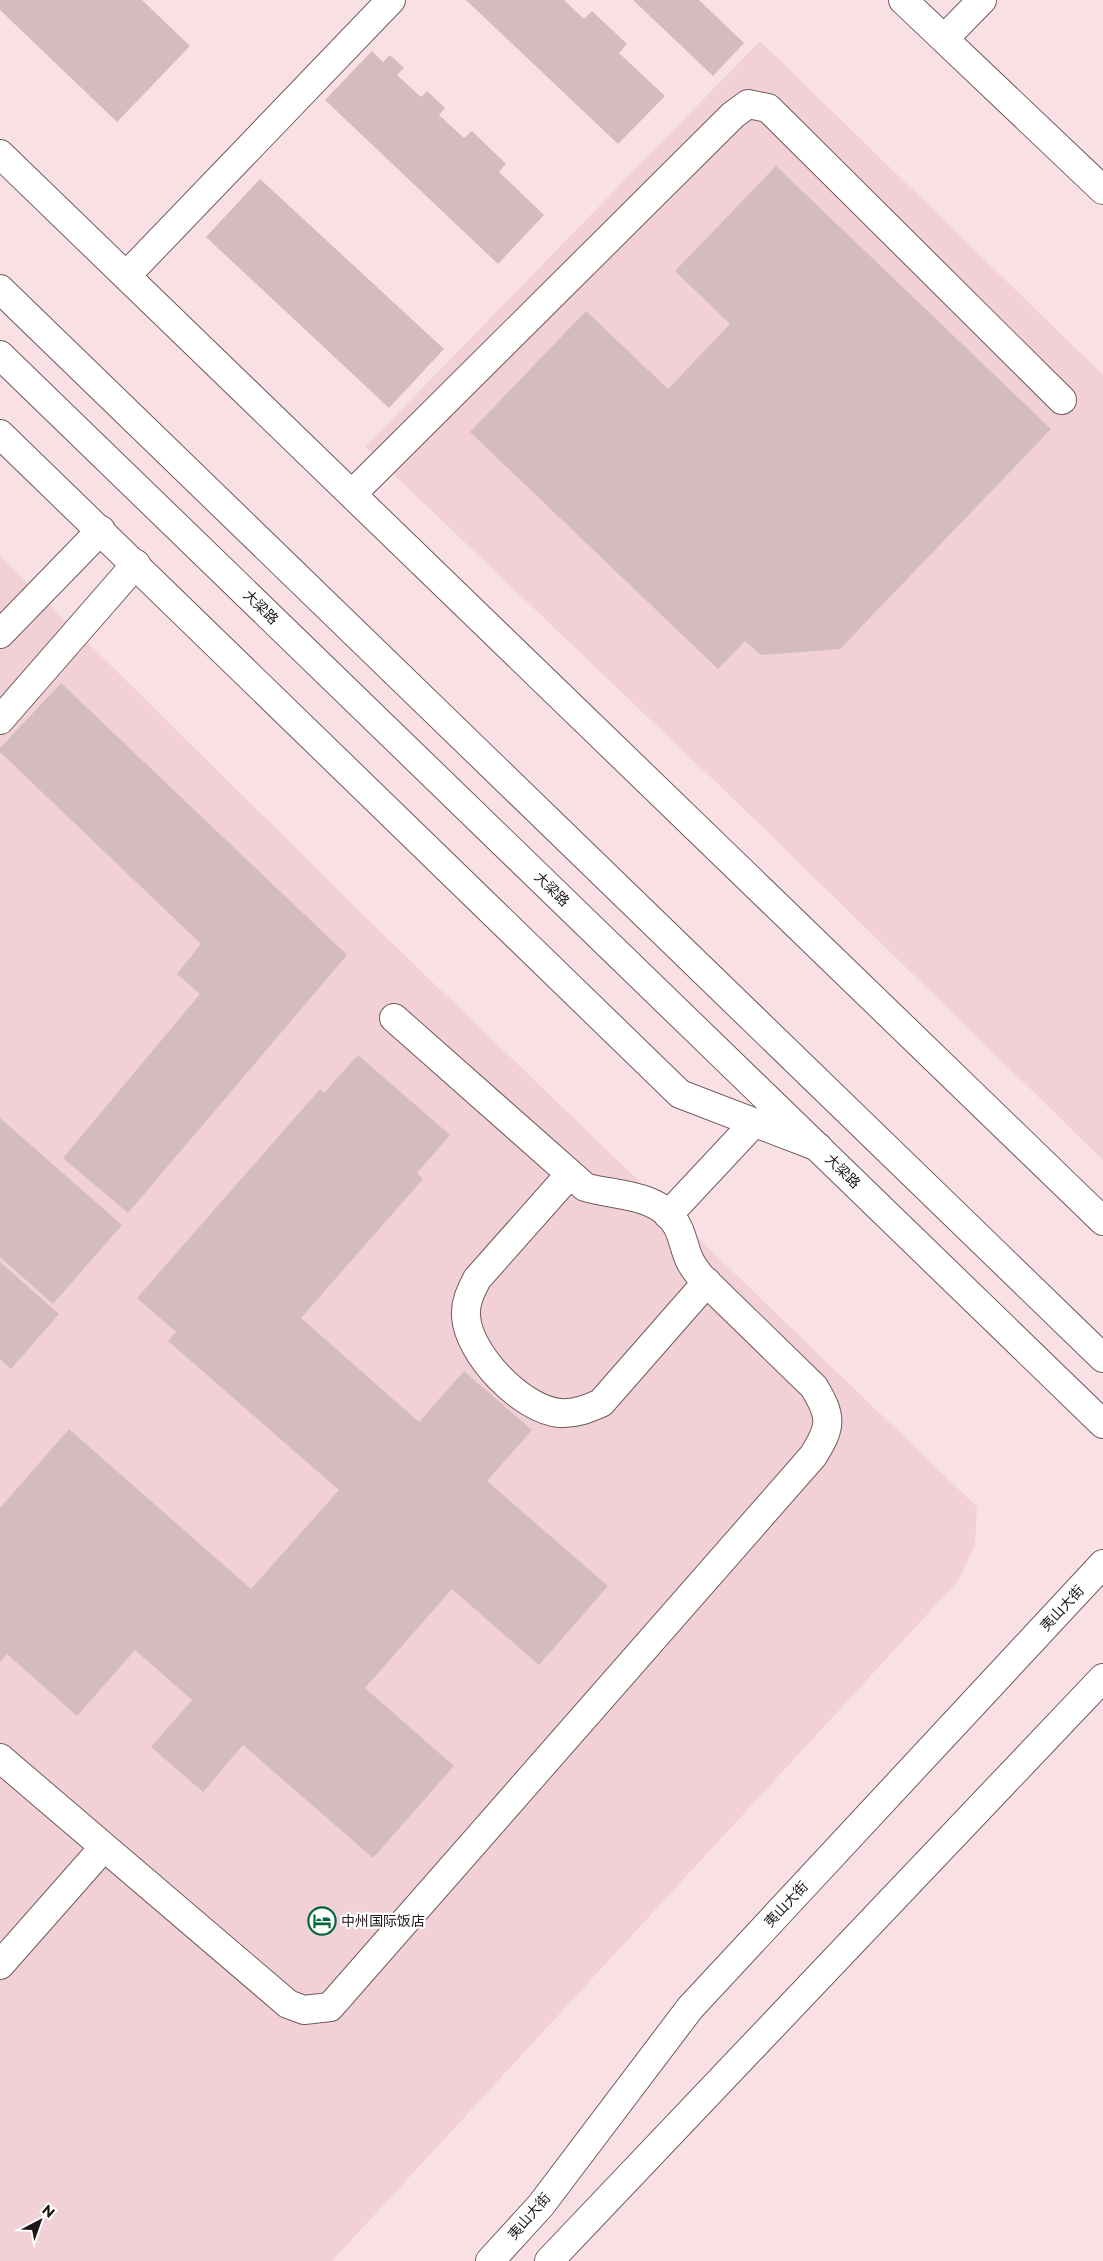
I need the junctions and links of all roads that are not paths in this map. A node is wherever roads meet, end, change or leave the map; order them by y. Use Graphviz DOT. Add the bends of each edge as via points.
graph roads {
  1 [pos="391,0"];
  2 [pos="903,0"];
  3 [pos="982,0"];
  4 [pos="944,39"];
  5 [pos="0,154"];
  6 [pos="1103,190"];
  7 [pos="126,276"];
  8 [pos="0,289"];
  9 [pos="0,355"];
  10 [pos="1062,400"];
  11 [pos="0,434"];
  12 [pos="352,494"];
  13 [pos="100,530"];
  14 [pos="136,564"];
  15 [pos="0,634"];
  16 [pos="0,720"];
  17 [pos="394,1018"];
  18 [pos="754,1123"];
  19 [pos="818,1147"];
  20 [pos="570,1174"];
  21 [pos="668,1215"];
  22 [pos="1103,1221"];
  23 [pos="707,1282"];
  24 [pos="1103,1358"];
  25 [pos="1103,1424"];
  26 [pos="1103,1564"];
  27 [pos="1103,1678"];
  28 [pos="0,1758"];
  29 [pos="104,1847"];
  30 [pos="0,1965"];
  31 [pos="490,2261"];
  32 [pos="549,2261"];
  1 -- 7 [label="main road"];
  2 -- 4 [label="main road"];
  3 -- 4 [label="main road"];
  4 -- 6 [label="main road"];
  5 -- 7 [label="main road"];
  7 -- 12 [label="main road"];
  8 -- 24 [label="main road"];
  9 -- 19 [label="main road, 大梁路"];
  10 -- 12 [label="main road" via="768,108 748,104 733,114"];
  11 -- 13 [label="main road"];
  12 -- 22 [label="main road"];
  13 -- 14 [label="main road"];
  13 -- 15 [label="main road"];
  14 -- 16 [label="main road"];
  14 -- 18 [label="main road" via="680,1094"];
  17 -- 20 [label="main road"];
  18 -- 19 [label="main road"];
  18 -- 21 [label="main road"];
  19 -- 25 [label="main road, 大梁路"];
  20 -- 21 [label="main road" via="585,1187 603,1193 637,1196"];
  20 -- 23 [label="main road" via="478,1279 468,1296 466,1316 472,1336 484,1361 508,1385 534,1405 559,1413 583,1412 601,1403"];
  21 -- 23 [label="main road" via="676,1224 690,1262"];
  23 -- 29 [label="main road" via="814,1387 826,1407 827,1434 813,1456 330,2007 304,2010 288,2004"];
  26 -- 31 [label="main road, 夷山大街" via="690,2008 541,2205"];
  27 -- 32 [label="main road"];
  28 -- 29 [label="main road"];
  29 -- 30 [label="main road"];
}
